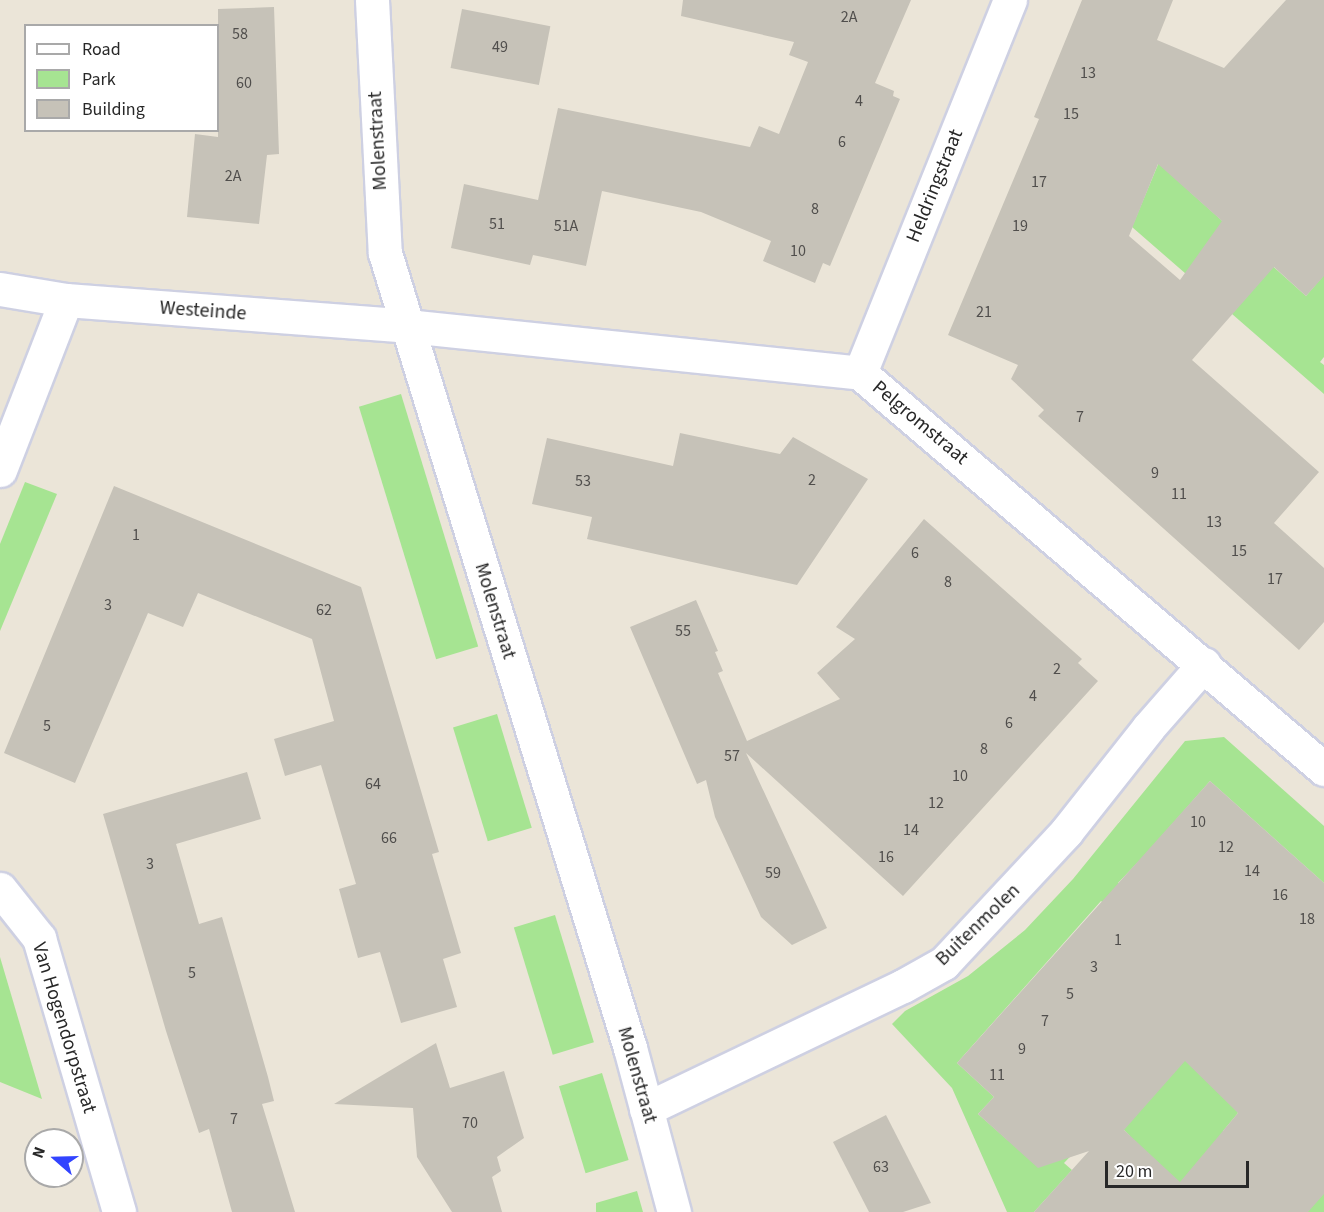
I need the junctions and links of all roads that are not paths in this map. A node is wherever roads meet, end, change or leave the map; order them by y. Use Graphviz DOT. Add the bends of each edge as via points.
graph roads {
  1 [pos="372,0"];
  2 [pos="1011,0"];
  3 [pos="0,289"];
  4 [pos="66,300"];
  5 [pos="408,326"];
  6 [pos="860,373"];
  7 [pos="0,470"];
  8 [pos="1204,664"];
  9 [pos="1324,769"];
  10 [pos="0,889"];
  11 [pos="646,1109"];
  12 [pos="119,1212"];
  13 [pos="674,1212"];
  1 -- 5 [label="street, Molenstraat" via="385,253"];
  2 -- 6 [label="street, Heldringstraat"];
  3 -- 4 [label="street, Westeinde"];
  4 -- 5 [label="street, Westeinde"];
  4 -- 7 [label="street"];
  5 -- 6 [label="street, Pelgromstraat"];
  5 -- 11 [label="street, Molenstraat"];
  6 -- 8 [label="street, Pelgromstraat"];
  8 -- 9 [label="street, Pelgromstraat"];
  8 -- 11 [label="street, Buitenmolen" via="1066,832 944,963"];
  10 -- 12 [label="street, Van Hogendorpstraat" via="39,938"];
  11 -- 13 [label="street, Molenstraat"];
}
